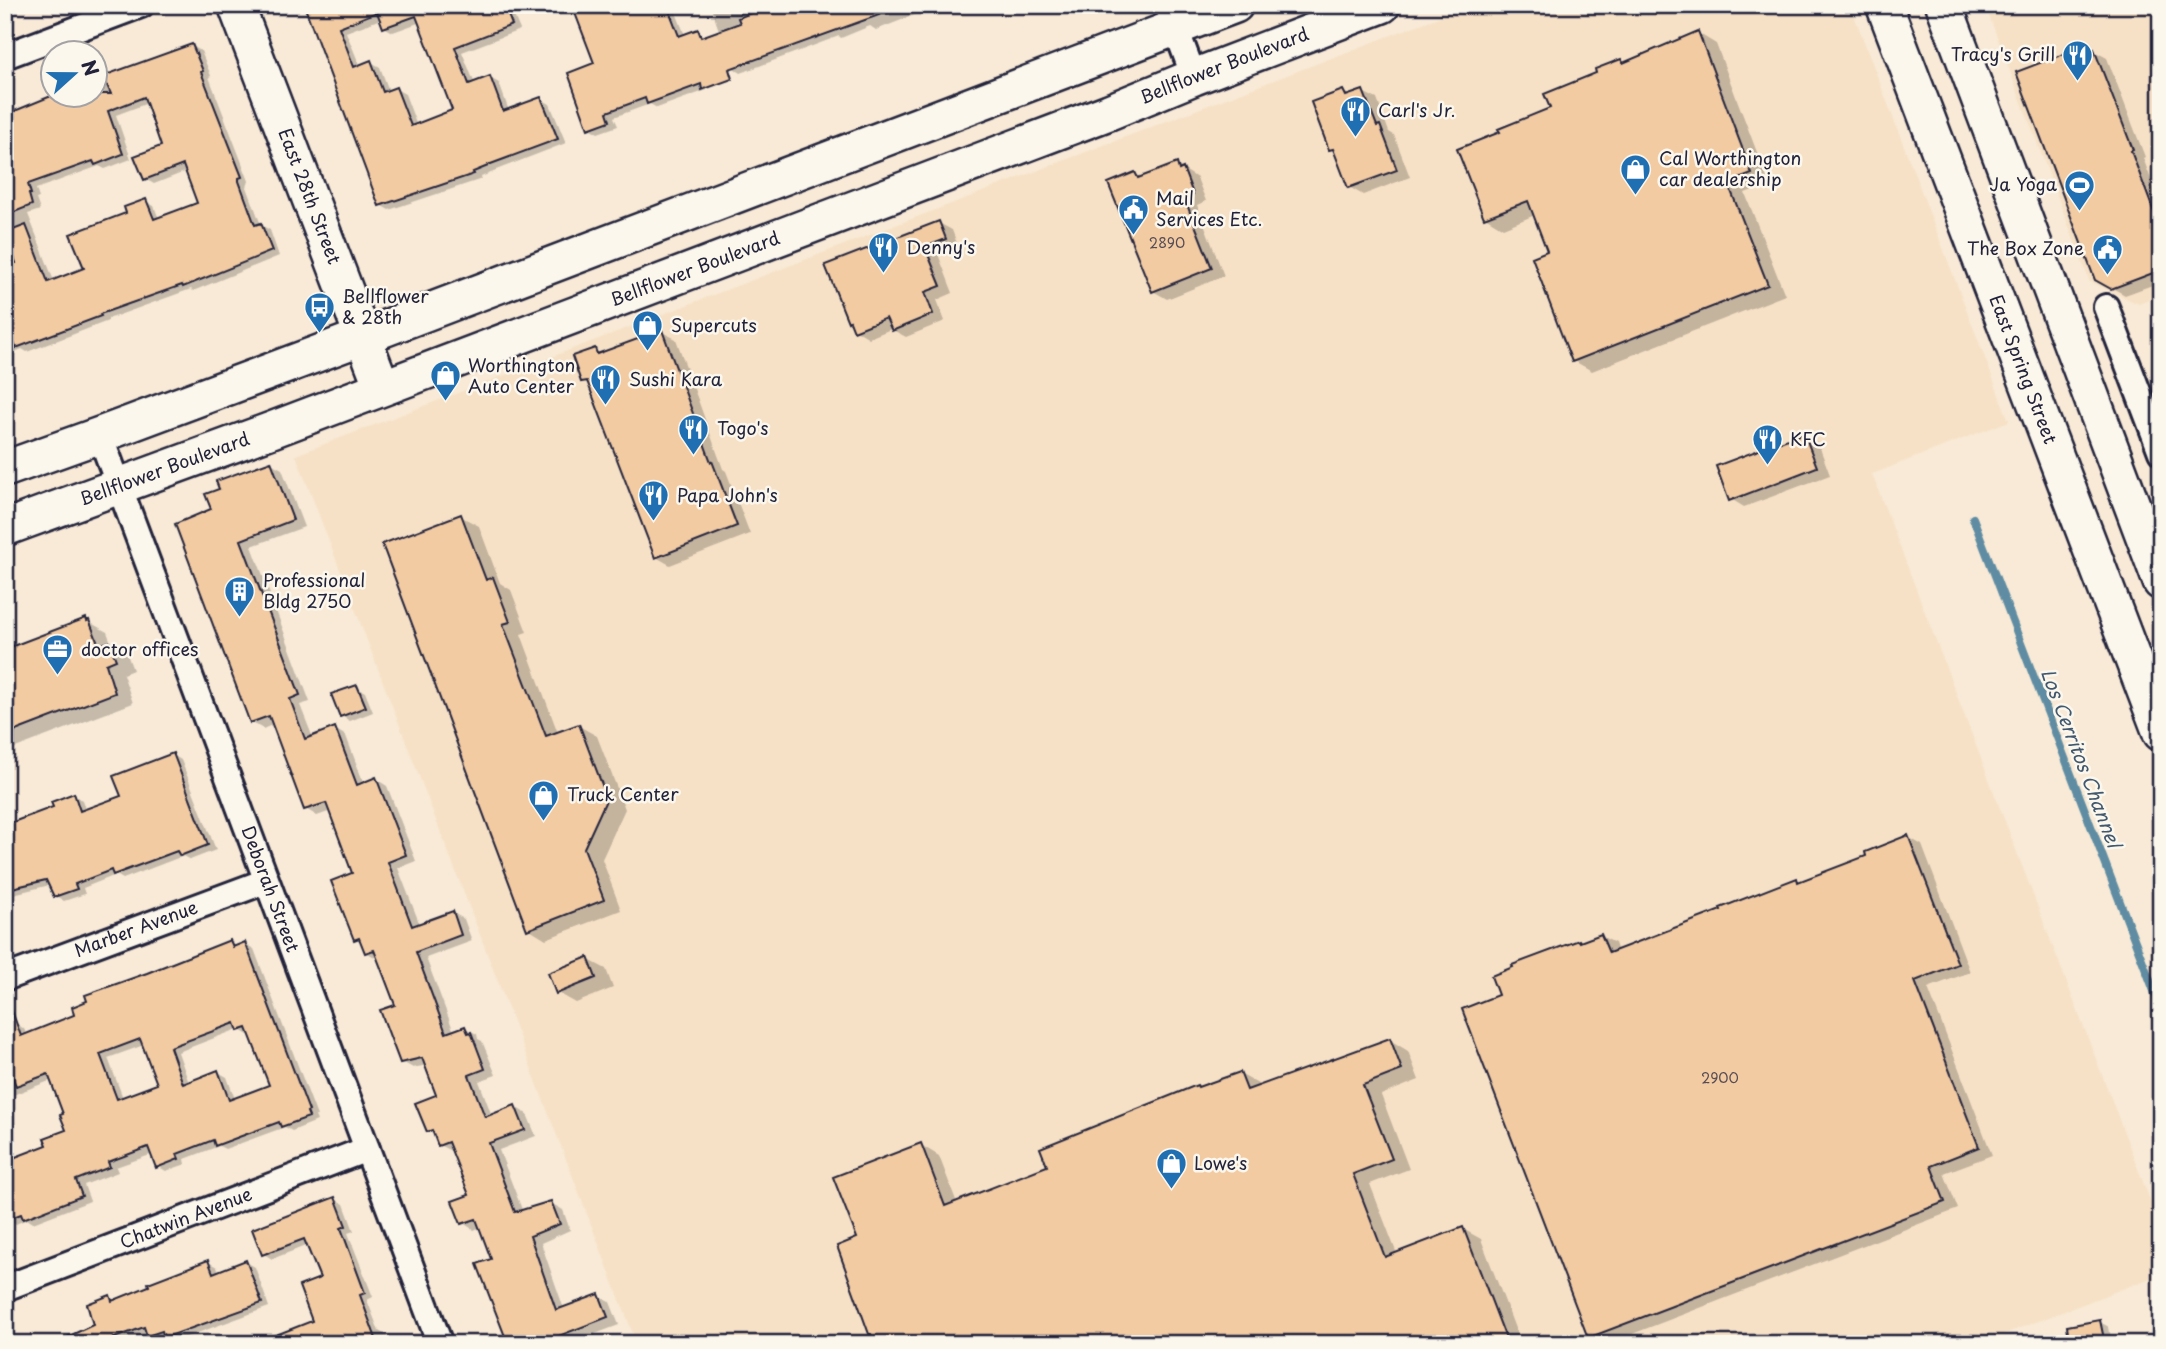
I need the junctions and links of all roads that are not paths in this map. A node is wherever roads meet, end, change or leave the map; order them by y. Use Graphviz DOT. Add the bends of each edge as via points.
graph roads {
  1 [pos="141,5"];
  2 [pos="236,5"];
  3 [pos="1235,5"];
  4 [pos="1382,5"];
  5 [pos="1884,5"];
  6 [pos="1944,5"];
  7 [pos="1171,17"];
  8 [pos="5,56"];
  9 [pos="1194,77"];
  10 [pos="2106,307"];
  11 [pos="362,337"];
  12 [pos="382,387"];
  13 [pos="100,435"];
  14 [pos="2161,452"];
  15 [pos="5,469"];
  16 [pos="120,486"];
  17 [pos="5,528"];
  18 [pos="2161,582"];
  19 [pos="2161,733"];
  20 [pos="266,881"];
  21 [pos="5,978"];
  22 [pos="367,1149"];
  23 [pos="5,1288"];
  24 [pos="440,1344"];
  1 -- 8 [label="street"];
  2 -- 11 [label="main road, East 28th Street"];
  3 -- 7 [label="main road"];
  4 -- 9 [label="main road, Bellflower Boulevard"];
  5 -- 19 [label="main road, East Spring Street"];
  6 -- 18 [label="main road"];
  7 -- 9 [label="street"];
  7 -- 11 [label="main road"];
  9 -- 12 [label="main road, Bellflower Boulevard"];
  10 -- 14 [label="street"];
  11 -- 12 [label="main road, East 28th Street"];
  11 -- 13 [label="main road"];
  12 -- 16 [label="main road, Bellflower Boulevard"];
  13 -- 15 [label="main road"];
  13 -- 16 [label="street, Deborah Street"];
  16 -- 17 [label="main road, Bellflower Boulevard"];
  16 -- 20 [label="street, Deborah Street"];
  20 -- 21 [label="street, Marber Avenue"];
  20 -- 22 [label="street, Deborah Street"];
  22 -- 23 [label="street, Chatwin Avenue"];
  22 -- 24 [label="street, Deborah Street"];
}
